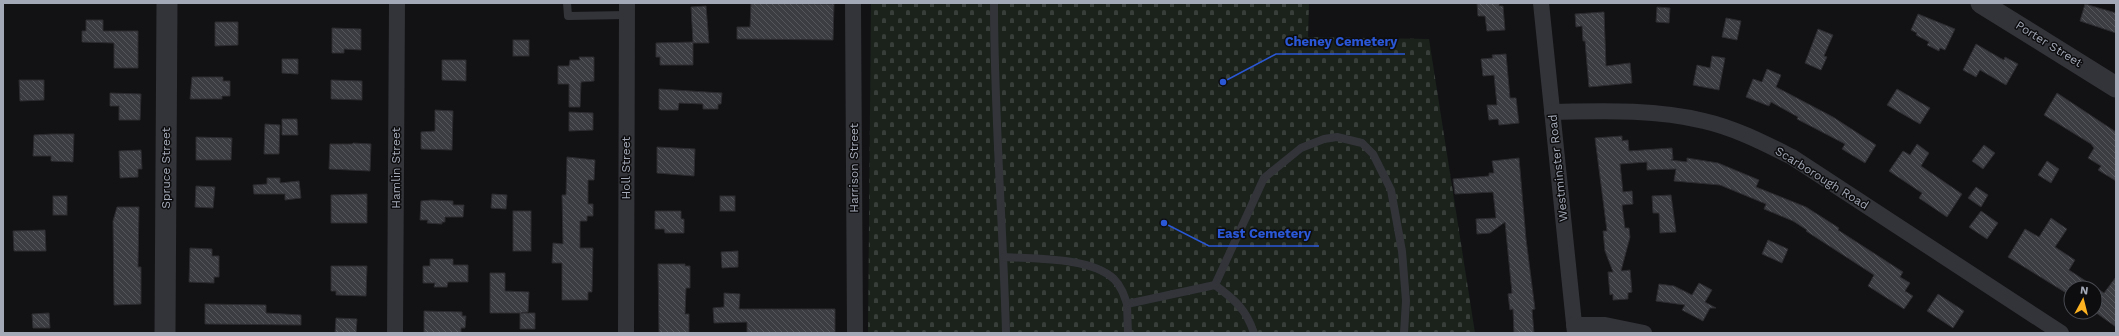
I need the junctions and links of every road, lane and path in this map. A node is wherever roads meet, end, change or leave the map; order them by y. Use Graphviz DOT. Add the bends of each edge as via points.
graph roads {
  1 [pos="167,3"];
  2 [pos="397,3"];
  3 [pos="567,3"];
  4 [pos="853,3"];
  5 [pos="994,3"];
  6 [pos="1541,3"];
  7 [pos="1980,3"];
  8 [pos="627,9"];
  9 [pos="2116,87"];
  10 [pos="1552,112"];
  11 [pos="1004,257"];
  12 [pos="1215,285"];
  13 [pos="1127,304"];
  14 [pos="1575,329"];
  15 [pos="165,333"];
  16 [pos="395,333"];
  17 [pos="626,333"];
  18 [pos="855,333"];
  19 [pos="1006,333"];
  20 [pos="1128,333"];
  21 [pos="1254,333"];
  22 [pos="1404,333"];
  23 [pos="1644,333"];
  24 [pos="2061,333"];
  1 -- 15 [label="street, Spruce Street"];
  2 -- 16 [label="street, Hamlin Street"];
  3 -- 8 [label="lane" via="568,16"];
  4 -- 18 [label="street, Harrison Street"];
  5 -- 11 [label="lane" via="994,58"];
  6 -- 10 [label="street, Westminster Road"];
  7 -- 9 [label="street, Porter Street"];
  8 -- 17 [label="street, Holl Street"];
  10 -- 14 [label="street, Westminster Road"];
  10 -- 24 [label="street, Scarborough Road" via="1664,113 1705,121 1750,137 1792,157"];
  11 -- 13 [label="lane" via="1079,263 1101,270 1114,279 1123,291"];
  11 -- 19 [label="lane"];
  12 -- 13 [label="lane"];
  12 -- 21 [label="lane" via="1238,303 1249,318"];
  12 -- 22 [label="lane" via="1264,178 1301,148 1324,139 1337,137 1362,143 1373,154 1391,190 1402,252 1406,301"];
  13 -- 20 [label="lane"];
  14 -- 23 [label="street" via="1605,325"];
}
